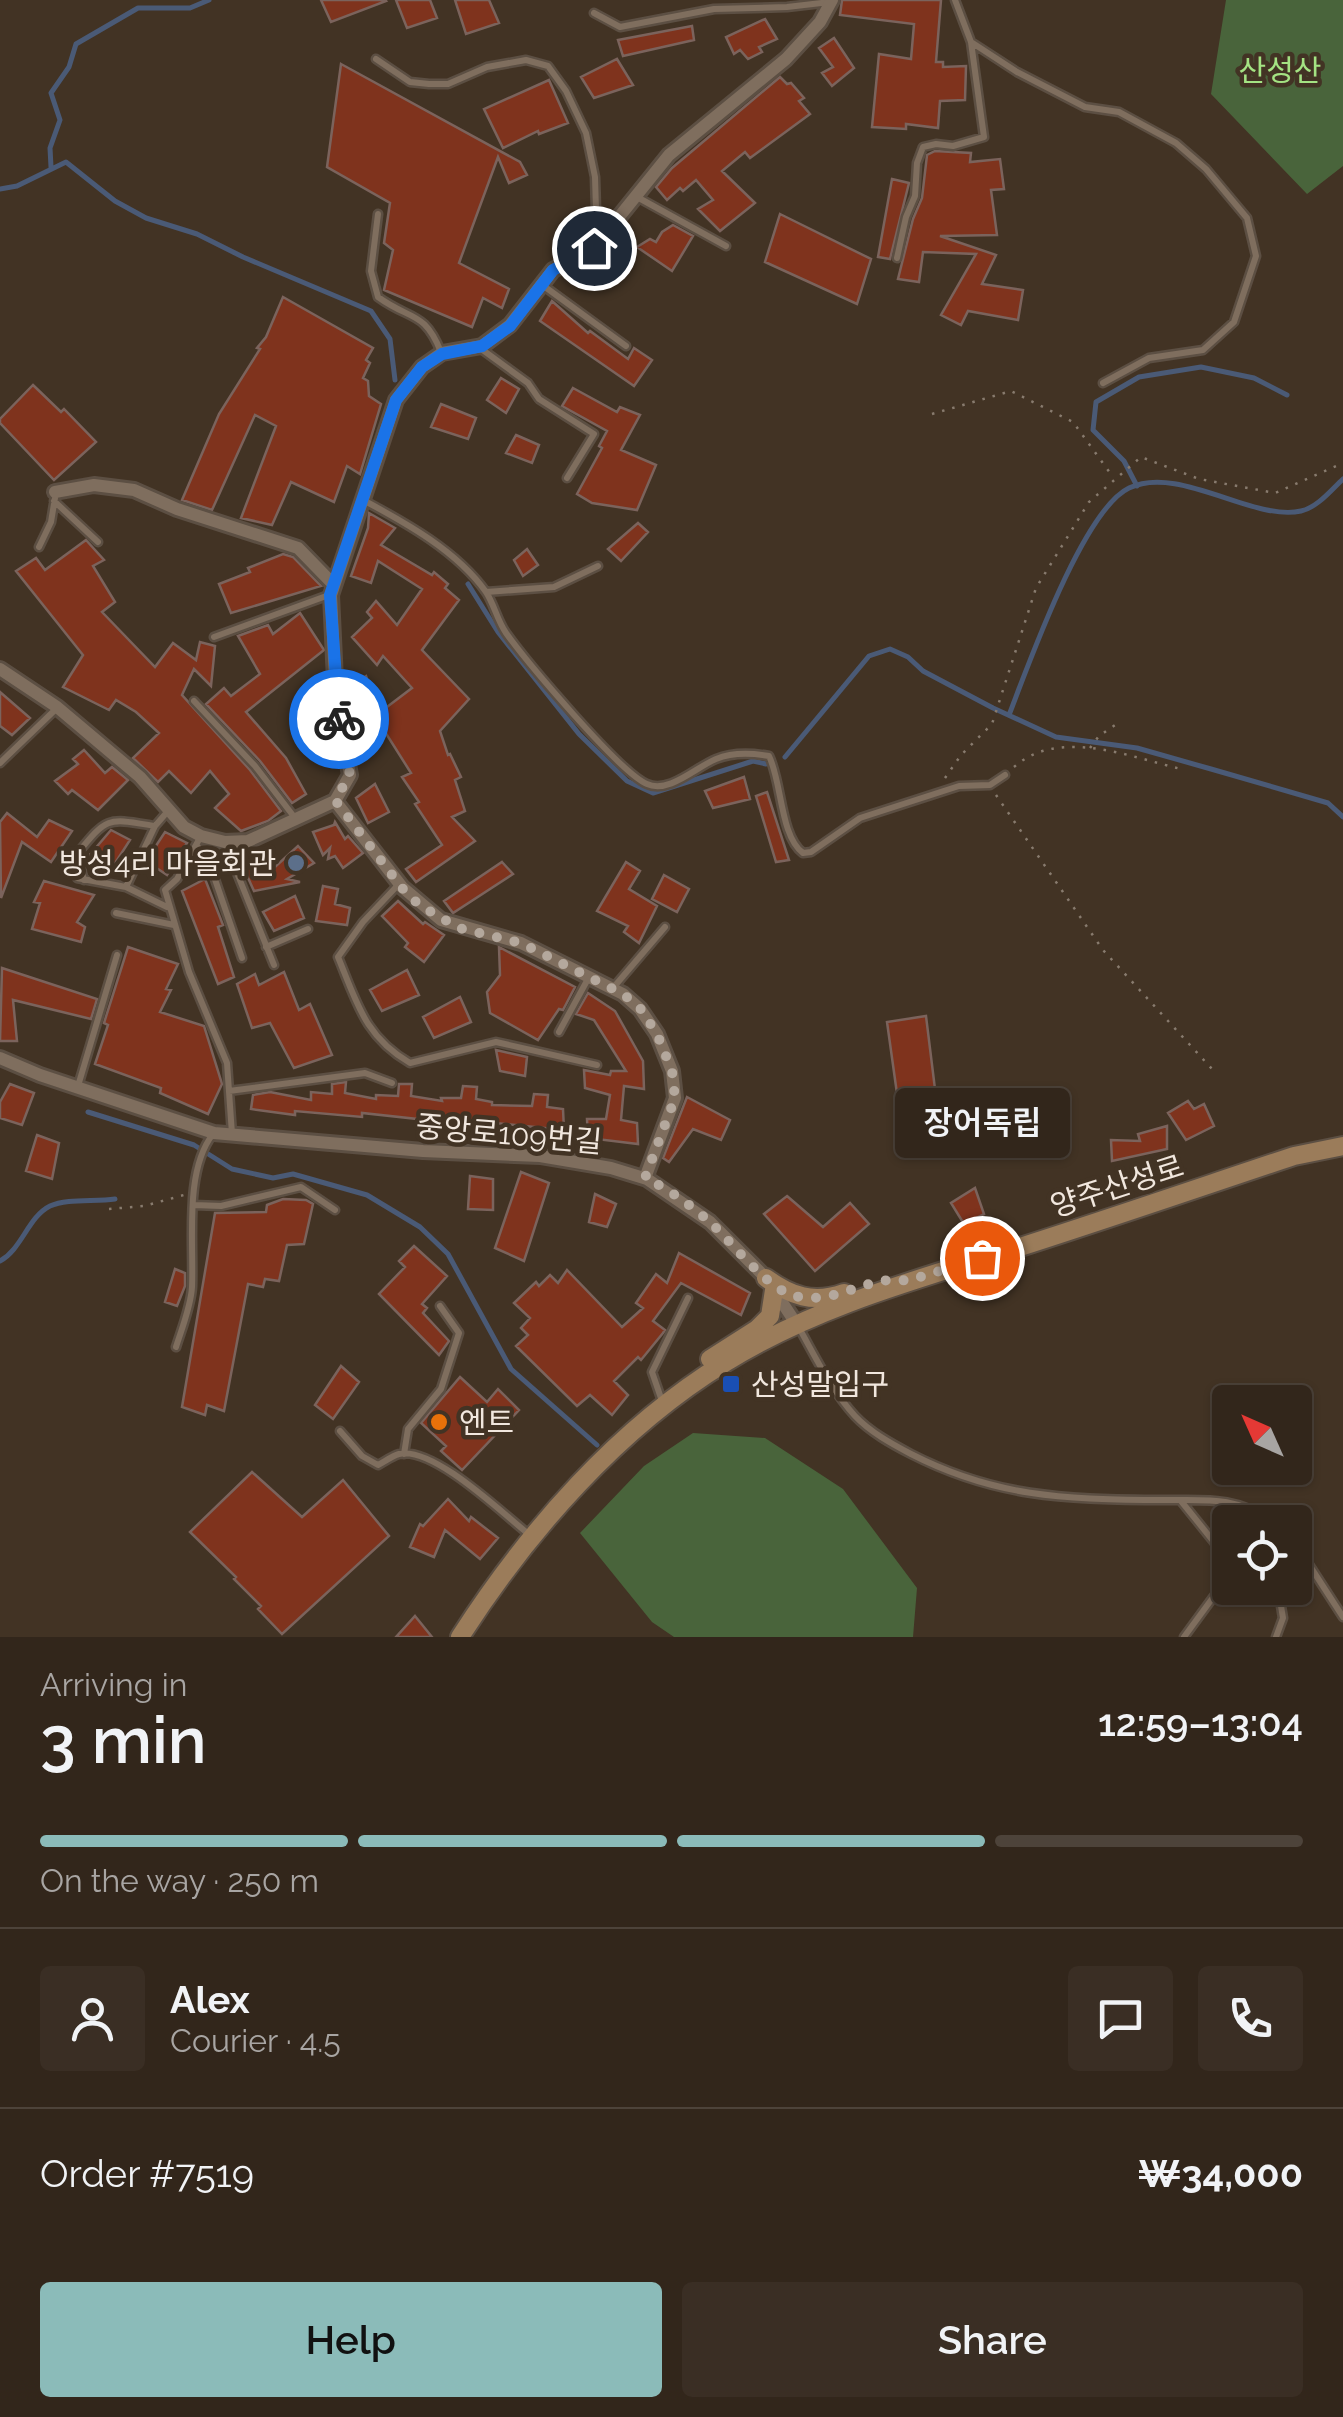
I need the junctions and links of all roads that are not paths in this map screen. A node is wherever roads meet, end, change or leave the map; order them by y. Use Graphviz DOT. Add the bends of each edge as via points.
graph roads {
  1 [pos="955,0"];
  2 [pos="832,1"];
  3 [pos="594,14"];
  4 [pos="971,42"];
  5 [pos="376,59"];
  6 [pos="636,196"];
  7 [pos="378,214"];
  8 [pos="612,229"];
  9 [pos="726,246"];
  10 [pos="898,258"];
  11 [pos="540,284"];
  12 [pos="626,346"];
  13 [pos="480,347"];
  14 [pos="442,354"];
  15 [pos="1103,383"];
  16 [pos="567,478"];
  17 [pos="55,497"];
  18 [pos="362,500"];
  19 [pos="98,542"];
  20 [pos="40,547"];
  21 [pos="598,566"];
  22 [pos="332,590"];
  23 [pos="486,592"];
  24 [pos="214,637"];
  25 [pos="0,669"];
  26 [pos="194,700"];
  27 [pos="58,707"];
  28 [pos="0,763"];
  29 [pos="1005,775"];
  30 [pos="335,800"];
  31 [pos="168,811"];
  32 [pos="295,818"];
  33 [pos="155,826"];
  34 [pos="199,841"];
  35 [pos="225,842"];
  36 [pos="399,884"];
  37 [pos="126,887"];
  38 [pos="168,908"];
  39 [pos="116,913"];
  40 [pos="175,925"];
  41 [pos="664,926"];
  42 [pos="308,929"];
  43 [pos="266,947"];
  44 [pos="117,954"];
  45 [pos="242,958"];
  46 [pos="274,966"];
  47 [pos="590,976"];
  48 [pos="612,989"];
  49 [pos="559,1032"];
  50 [pos="0,1058"];
  51 [pos="597,1065"];
  52 [pos="392,1083"];
  53 [pos="78,1087"];
  54 [pos="229,1092"];
  55 [pos="214,1133"];
  56 [pos="232,1136"];
  57 [pos="1343,1146"];
  58 [pos="645,1178"];
  59 [pos="195,1201"];
  60 [pos="335,1210"];
  61 [pos="907,1281"];
  62 [pos="770,1284"];
  63 [pos="688,1298"];
  64 [pos="440,1306"];
  65 [pos="797,1325"];
  66 [pos="176,1348"];
  67 [pos="671,1401"];
  68 [pos="340,1431"];
  69 [pos="404,1454"];
  70 [pos="1180,1500"];
  71 [pos="1242,1505"];
  72 [pos="532,1538"];
  73 [pos="1312,1569"];
  74 [pos="1281,1605"];
  75 [pos="1343,1617"];
  76 [pos="460,1637"];
  77 [pos="1184,1637"];
  78 [pos="1276,1637"];
  1 -- 4 [label="lane"];
  2 -- 3 [label="lane" via="714,8 620,27"];
  2 -- 6 [label="street" via="786,59 669,155"];
  4 -- 10 [label="lane" via="984,138 923,148"];
  4 -- 15 [label="lane" via="1085,107 1119,112 1176,143 1247,218 1256,256 1234,322 1203,350 1149,358"];
  5 -- 8 [label="lane" via="410,82 429,84 526,60 548,66 586,133 596,210"];
  6 -- 8 [label="street"];
  6 -- 9 [label="lane"];
  7 -- 14 [label="lane" via="371,271 378,297 432,329"];
  8 -- 11 [label="street"];
  11 -- 12 [label="lane"];
  11 -- 13 [label="street" via="510,326"];
  13 -- 14 [label="street"];
  13 -- 16 [label="lane" via="561,416 594,434"];
  14 -- 18 [label="street" via="396,400"];
  17 -- 19 [label="lane"];
  17 -- 20 [label="lane"];
  17 -- 22 [label="street" via="94,485 134,490 298,548"];
  18 -- 22 [label="street"];
  18 -- 23 [label="lane" via="424,536"];
  21 -- 23 [label="lane" via="554,587"];
  22 -- 24 [label="lane"];
  22 -- 30 [label="street" via="336,702 350,775"];
  23 -- 29 [label="lane" via="504,630 552,690 648,785 666,786 718,758 769,756 788,829 803,853 860,818 959,786 990,785"];
  25 -- 27 [label="street"];
  26 -- 32 [label="lane"];
  27 -- 28 [label="lane"];
  27 -- 31 [label="street" via="140,776"];
  30 -- 32 [label="street"];
  30 -- 36 [label="street"];
  31 -- 33 [label="lane"];
  31 -- 34 [label="street"];
  32 -- 35 [label="street" via="248,841"];
  33 -- 37 [label="lane"];
  33 -- 37 [label="lane" via="102,824 77,854 81,879"];
  34 -- 35 [label="street"];
  34 -- 38 [label="lane" via="165,890"];
  34 -- 45 [label="lane"];
  35 -- 43 [label="lane"];
  36 -- 47 [label="street" via="441,920 521,943"];
  36 -- 51 [label="lane" via="338,957 364,1019 385,1048 410,1062 496,1042"];
  37 -- 38 [label="lane"];
  38 -- 40 [label="lane"];
  39 -- 40 [label="lane"];
  40 -- 54 [label="lane" via="227,1063"];
  41 -- 48 [label="lane"];
  42 -- 43 [label="lane"];
  43 -- 46 [label="lane"];
  44 -- 53 [label="lane"];
  47 -- 48 [label="street"];
  47 -- 49 [label="lane"];
  48 -- 58 [label="street" via="640,1008 672,1071 675,1098"];
  50 -- 53 [label="street, 중앙로109번길"];
  52 -- 54 [label="lane" via="365,1073"];
  53 -- 55 [label="street, 중앙로109번길"];
  54 -- 56 [label="lane"];
  55 -- 56 [label="street, 중앙로109번길"];
  55 -- 59 [label="lane" via="202,1148"];
  56 -- 58 [label="street, 중앙로109번길" via="540,1156"];
  57 -- 61 [label="street, 양주산성로"];
  58 -- 62 [label="street, 중앙로109번길" via="710,1222"];
  59 -- 60 [label="lane" via="221,1206 301,1187"];
  59 -- 66 [label="lane" via="192,1290"];
  61 -- 62 [label="street" via="854,1288 825,1300 791,1296"];
  61 -- 65 [label="street, 양주산성로"];
  62 -- 65 [label="street, 중앙로109번길"];
  62 -- 67 [label="street" via="770,1316 706,1362"];
  63 -- 67 [label="lane" via="652,1372"];
  64 -- 69 [label="lane" via="459,1333 456,1347 441,1389 408,1429"];
  65 -- 67 [label="street, 양주산성로" via="725,1362"];
  65 -- 70 [label="lane" via="854,1414 898,1447 954,1474 1034,1494"];
  67 -- 72 [label="street, 양주산성로" via="574,1488"];
  68 -- 69 [label="lane" via="378,1465"];
  69 -- 72 [label="lane" via="444,1467"];
  70 -- 71 [label="lane"];
  70 -- 77 [label="lane" via="1226,1564 1216,1592"];
  72 -- 76 [label="street, 양주산성로"];
  73 -- 75 [label="lane"];
  74 -- 78 [label="lane"];
}
